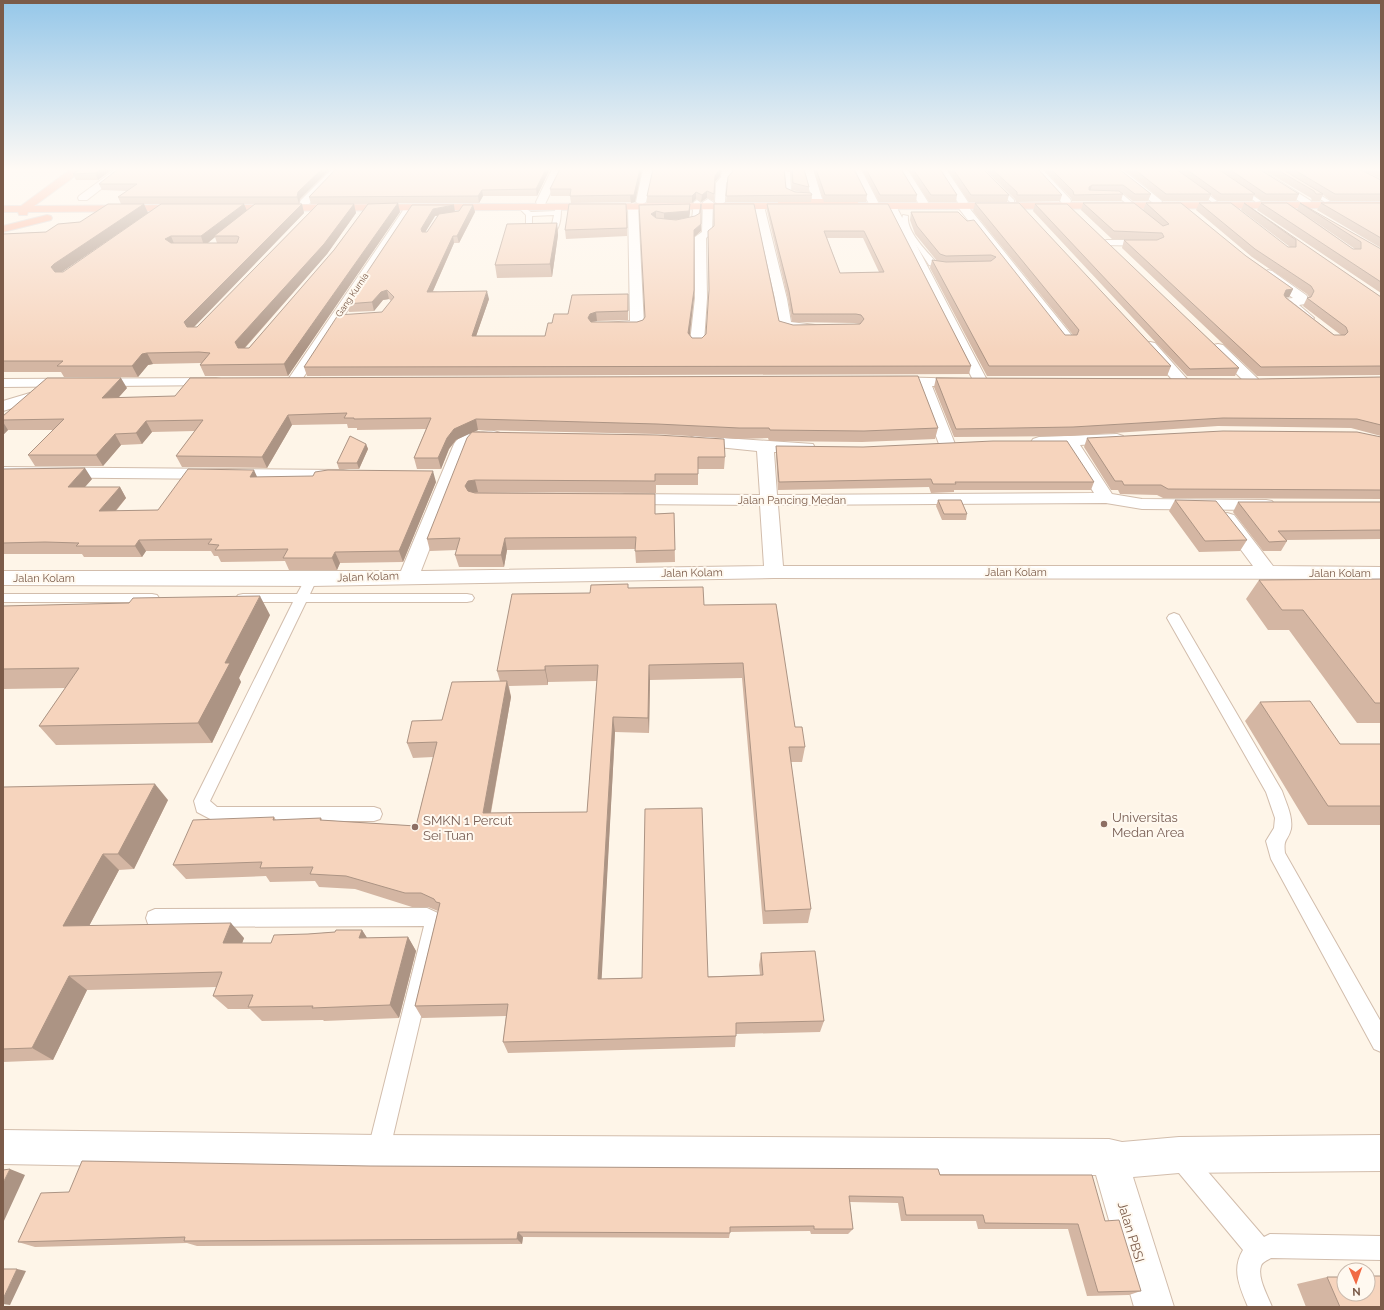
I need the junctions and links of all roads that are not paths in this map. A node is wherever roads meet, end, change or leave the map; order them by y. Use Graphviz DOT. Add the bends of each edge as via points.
graph roads {
  1 [pos="395,230"];
  2 [pos="529,230"];
  3 [pos="554,230"];
  4 [pos="637,230"];
  5 [pos="707,230"];
  6 [pos="764,230"];
  7 [pos="908,230"];
  8 [pos="911,230"];
  9 [pos="981,230"];
  10 [pos="1096,232"];
  11 [pos="1108,243"];
  12 [pos="1154,243"];
  13 [pos="1119,254"];
  14 [pos="959,266"];
  15 [pos="1259,268"];
  16 [pos="336,318"];
  17 [pos="351,318"];
  18 [pos="597,326"];
  19 [pos="1317,326"];
  20 [pos="823,328"];
  21 [pos="1144,339"];
  22 [pos="1208,339"];
  23 [pos="1068,340"];
  24 [pos="697,342"];
  25 [pos="294,381"];
  26 [pos="309,381"];
  27 [pos="876,381"];
  28 [pos="1269,381"];
  29 [pos="231,382"];
  30 [pos="278,382"];
  31 [pos="923,382"];
  32 [pos="981,382"];
  33 [pos="996,382"];
  34 [pos="1166,382"];
  35 [pos="1182,382"];
  36 [pos="1198,382"];
  37 [pos="1230,382"];
  38 [pos="1253,382"];
  39 [pos="3,383"];
  40 [pos="49,383"];
  41 [pos="6,412"];
  42 [pos="510,437"];
  43 [pos="1133,438"];
  44 [pos="683,441"];
  45 [pos="1022,442"];
  46 [pos="1070,442"];
  47 [pos="947,444"];
  48 [pos="765,447"];
  49 [pos="821,448"];
  50 [pos="3,472"];
  51 [pos="361,476"];
  52 [pos="1106,498"];
  53 [pos="611,499"];
  54 [pos="768,500"];
  55 [pos="1284,505"];
  56 [pos="1217,506"];
  57 [pos="774,572"];
  58 [pos="1268,573"];
  59 [pos="1381,573"];
  60 [pos="409,576"];
  61 [pos="3,578"];
  62 [pos="311,579"];
  63 [pos="3,598"];
  64 [pos="168,598"];
  65 [pos="231,598"];
  66 [pos="301,598"];
  67 [pos="467,598"];
  68 [pos="1174,618"];
  69 [pos="374,814"];
  70 [pos="155,918"];
  71 [pos="1381,1042"];
  72 [pos="3,1147"];
  73 [pos="378,1153"];
  74 [pos="1381,1153"];
  75 [pos="1179,1155"];
  76 [pos="1108,1157"];
  77 [pos="1381,1248"];
  78 [pos="1260,1251"];
  79 [pos="1154,1307"];
  80 [pos="1260,1307"];
  1 -- 16 [label="street, Gang Kurnia"];
  2 -- 3 [label="lane"];
  4 -- 18 [label="street" via="637,325"];
  5 -- 24 [label="street" via="707,233 700,237 701,298"];
  6 -- 20 [label="street" via="785,326"];
  7 -- 14 [label="lane" via="934,265"];
  8 -- 32 [label="street"];
  9 -- 23 [label="street"];
  10 -- 11 [label="street"];
  11 -- 12 [label="street"];
  11 -- 13 [label="street"];
  15 -- 19 [label="street" via="1302,298 1301,301 1287,302"];
  16 -- 17 [label="street"];
  16 -- 25 [label="street, Gang Kurnia"];
  21 -- 35 [label="street"];
  22 -- 38 [label="street"];
  25 -- 26 [label="street"];
  25 -- 30 [label="street"];
  27 -- 31 [label="street"];
  28 -- 38 [label="street"];
  29 -- 40 [label="street"];
  31 -- 32 [label="street"];
  31 -- 47 [label="street"];
  32 -- 33 [label="street"];
  34 -- 35 [label="street"];
  35 -- 36 [label="street"];
  37 -- 38 [label="street"];
  39 -- 40 [label="street"];
  40 -- 41 [label="street"];
  42 -- 60 [label="street" via="478,436 468,439 460,447 441,476"];
  43 -- 46 [label="street"];
  44 -- 48 [label="street"];
  45 -- 46 [label="street"];
  46 -- 52 [label="street"];
  48 -- 49 [label="street"];
  48 -- 54 [label="street"];
  50 -- 51 [label="street"];
  52 -- 54 [label="street, Jalan Pancing Medan"];
  52 -- 56 [label="street, Jalan Pancing Medan" via="1142,504"];
  53 -- 54 [label="street, Jalan Pancing Medan"];
  54 -- 57 [label="street"];
  55 -- 56 [label="street, Jalan Pancing Medan"];
  56 -- 58 [label="street"];
  57 -- 58 [label="street, Jalan Kolam"];
  57 -- 60 [label="street, Jalan Kolam"];
  58 -- 59 [label="street, Jalan Kolam"];
  60 -- 62 [label="street, Jalan Kolam"];
  61 -- 62 [label="street, Jalan Kolam"];
  62 -- 66 [label="lane"];
  63 -- 64 [label="lane"];
  65 -- 66 [label="lane"];
  66 -- 67 [label="lane"];
  66 -- 69 [label="lane" via="202,801 203,807 214,814"];
  68 -- 71 [label="lane" via="1274,791 1283,818 1282,830 1275,841 1277,854"];
  70 -- 73 [label="lane" via="427,917 433,920"];
  72 -- 73 [label="street"];
  73 -- 76 [label="street"];
  74 -- 75 [label="street"];
  75 -- 76 [label="street" via="1122,1160"];
  75 -- 78 [label="lane"];
  76 -- 79 [label="street, Jalan PBSI"];
  77 -- 78 [label="lane" via="1270,1246"];
  78 -- 80 [label="lane" via="1252,1257 1249,1268 1250,1281"];
}
